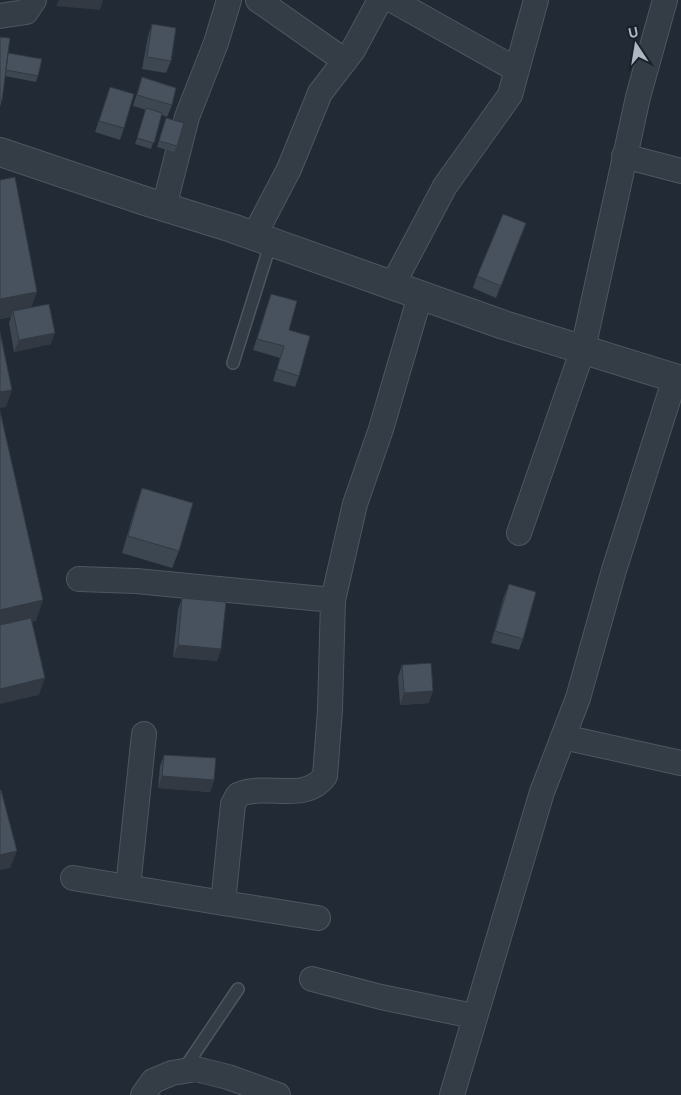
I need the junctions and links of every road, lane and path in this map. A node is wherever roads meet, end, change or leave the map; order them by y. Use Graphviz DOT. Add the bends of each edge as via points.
graph roads {
  1 [pos="34,0"];
  2 [pos="229,0"];
  3 [pos="258,0"];
  4 [pos="380,0"];
  5 [pos="392,0"];
  6 [pos="536,0"];
  7 [pos="665,0"];
  8 [pos="0,16"];
  9 [pos="345,61"];
  10 [pos="517,70"];
  11 [pos="0,152"];
  12 [pos="624,156"];
  13 [pos="681,171"];
  14 [pos="164,207"];
  15 [pos="263,239"];
  16 [pos="392,286"];
  17 [pos="420,296"];
  18 [pos="583,350"];
  19 [pos="234,364"];
  20 [pos="678,379"];
  21 [pos="520,533"];
  22 [pos="79,580"];
  23 [pos="333,600"];
  24 [pos="144,734"];
  25 [pos="563,737"];
  26 [pos="681,763"];
  27 [pos="73,878"];
  28 [pos="128,887"];
  29 [pos="223,903"];
  30 [pos="318,918"];
  31 [pos="312,979"];
  32 [pos="238,989"];
  33 [pos="473,1016"];
  34 [pos="184,1069"];
  35 [pos="143,1095"];
  36 [pos="278,1095"];
  37 [pos="452,1095"];
  1 -- 8 [label="street" via="26,12"];
  2 -- 14 [label="street" via="187,117"];
  3 -- 9 [label="street"];
  4 -- 9 [label="street"];
  5 -- 10 [label="street"];
  6 -- 10 [label="street"];
  7 -- 12 [label="street"];
  9 -- 15 [label="street" via="320,93"];
  10 -- 16 [label="street" via="510,95 445,186"];
  11 -- 14 [label="street"];
  12 -- 13 [label="street"];
  12 -- 18 [label="street"];
  14 -- 15 [label="street"];
  15 -- 16 [label="street"];
  15 -- 19 [label="lane"];
  16 -- 17 [label="street"];
  17 -- 18 [label="street"];
  17 -- 23 [label="street" via="355,504"];
  18 -- 20 [label="street"];
  18 -- 21 [label="street"];
  20 -- 25 [label="street" via="614,570 578,698"];
  22 -- 23 [label="street" via="136,581"];
  23 -- 29 [label="street" via="325,776 308,789 258,790 238,795 234,804"];
  24 -- 28 [label="street"];
  25 -- 26 [label="street"];
  25 -- 33 [label="street" via="542,792"];
  27 -- 28 [label="street"];
  28 -- 29 [label="street"];
  29 -- 30 [label="street"];
  31 -- 33 [label="street"];
  32 -- 34 [label="lane"];
  33 -- 37 [label="street"];
  34 -- 35 [label="street" via="153,1081"];
  34 -- 36 [label="street" via="196,1068"];
}
